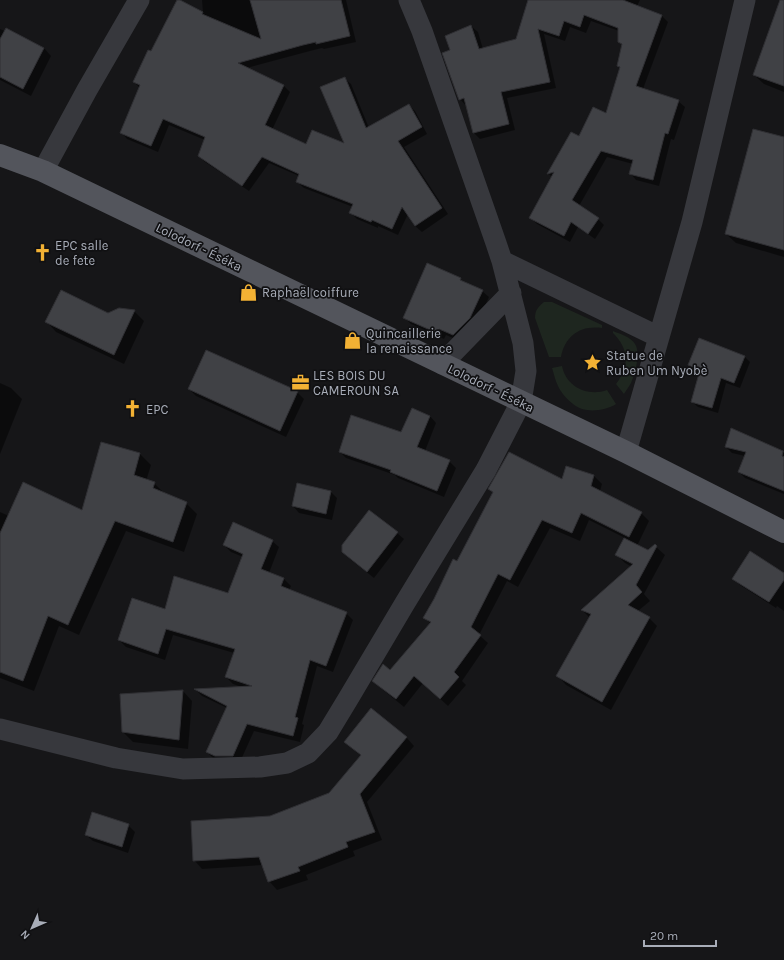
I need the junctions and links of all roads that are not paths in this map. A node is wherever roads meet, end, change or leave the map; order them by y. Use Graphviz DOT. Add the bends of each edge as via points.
graph roads {
  1 [pos="139,0"];
  2 [pos="409,0"];
  3 [pos="745,0"];
  4 [pos="0,155"];
  5 [pos="43,171"];
  6 [pos="502,261"];
  7 [pos="511,294"];
  8 [pos="659,337"];
  9 [pos="442,364"];
  10 [pos="521,402"];
  11 [pos="626,452"];
  12 [pos="784,532"];
  13 [pos="0,729"];
  1 -- 5 [label="street"];
  2 -- 6 [label="street"];
  3 -- 8 [label="street" via="692,222"];
  4 -- 5 [label="main road, Lolodorf - Éséka"];
  5 -- 9 [label="main road, Lolodorf - Éséka"];
  6 -- 7 [label="street"];
  6 -- 8 [label="street"];
  7 -- 9 [label="street"];
  7 -- 10 [label="street" via="523,343 526,371"];
  8 -- 11 [label="street"];
  9 -- 10 [label="main road, Lolodorf - Éséka"];
  10 -- 11 [label="main road, Lolodorf - Éséka"];
  10 -- 13 [label="street" via="486,470 328,732 308,752 288,763 260,767 183,769 116,758"];
  11 -- 12 [label="main road, Lolodorf - Éséka"];
}
